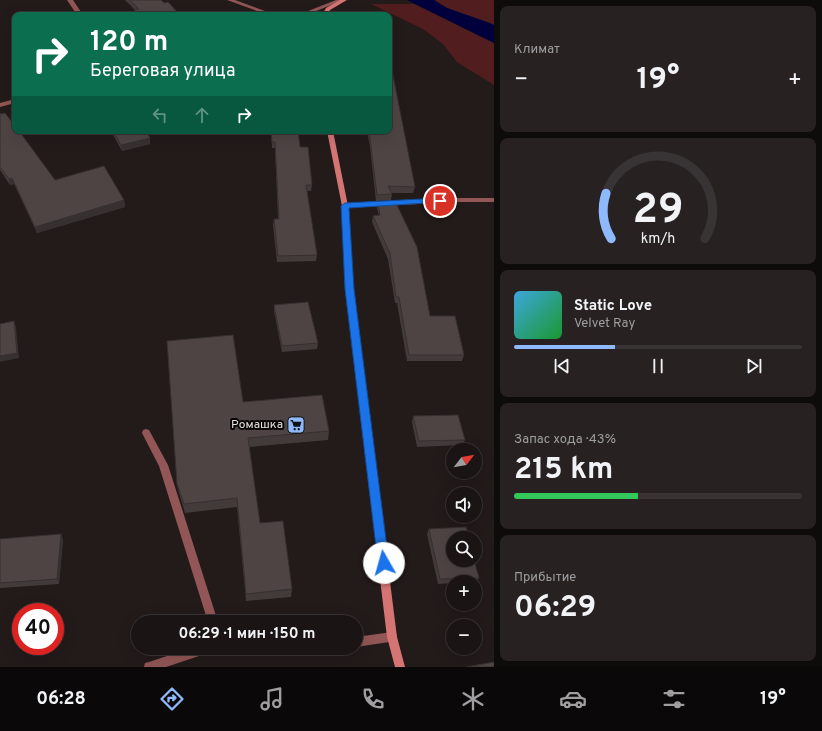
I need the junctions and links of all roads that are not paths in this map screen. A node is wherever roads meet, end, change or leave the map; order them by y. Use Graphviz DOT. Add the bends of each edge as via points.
graph roads {
  1 [pos="70,0"];
  2 [pos="230,0"];
  3 [pos="341,0"];
  4 [pos="344,0"];
  5 [pos="78,12"];
  6 [pos="264,12"];
  7 [pos="308,12"];
  8 [pos="326,12"];
  9 [pos="12,102"];
  10 [pos="0,105"];
  11 [pos="331,134"];
  12 [pos="494,200"];
  13 [pos="345,206"];
  14 [pos="146,433"];
  15 [pos="211,615"];
  16 [pos="392,637"];
  17 [pos="363,641"];
  18 [pos="186,655"];
  19 [pos="149,667"];
  20 [pos="400,667"];
  1 -- 5 [label="street"];
  2 -- 6 [label="street"];
  3 -- 7 [label="street"];
  4 -- 8 [label="street"];
  9 -- 10 [label="street"];
  11 -- 13 [label="street"];
  12 -- 13 [label="street"];
  13 -- 16 [label="street" via="349,289"];
  14 -- 15 [label="street" via="163,465"];
  16 -- 17 [label="street"];
  16 -- 20 [label="street"];
  18 -- 19 [label="street"];
}
